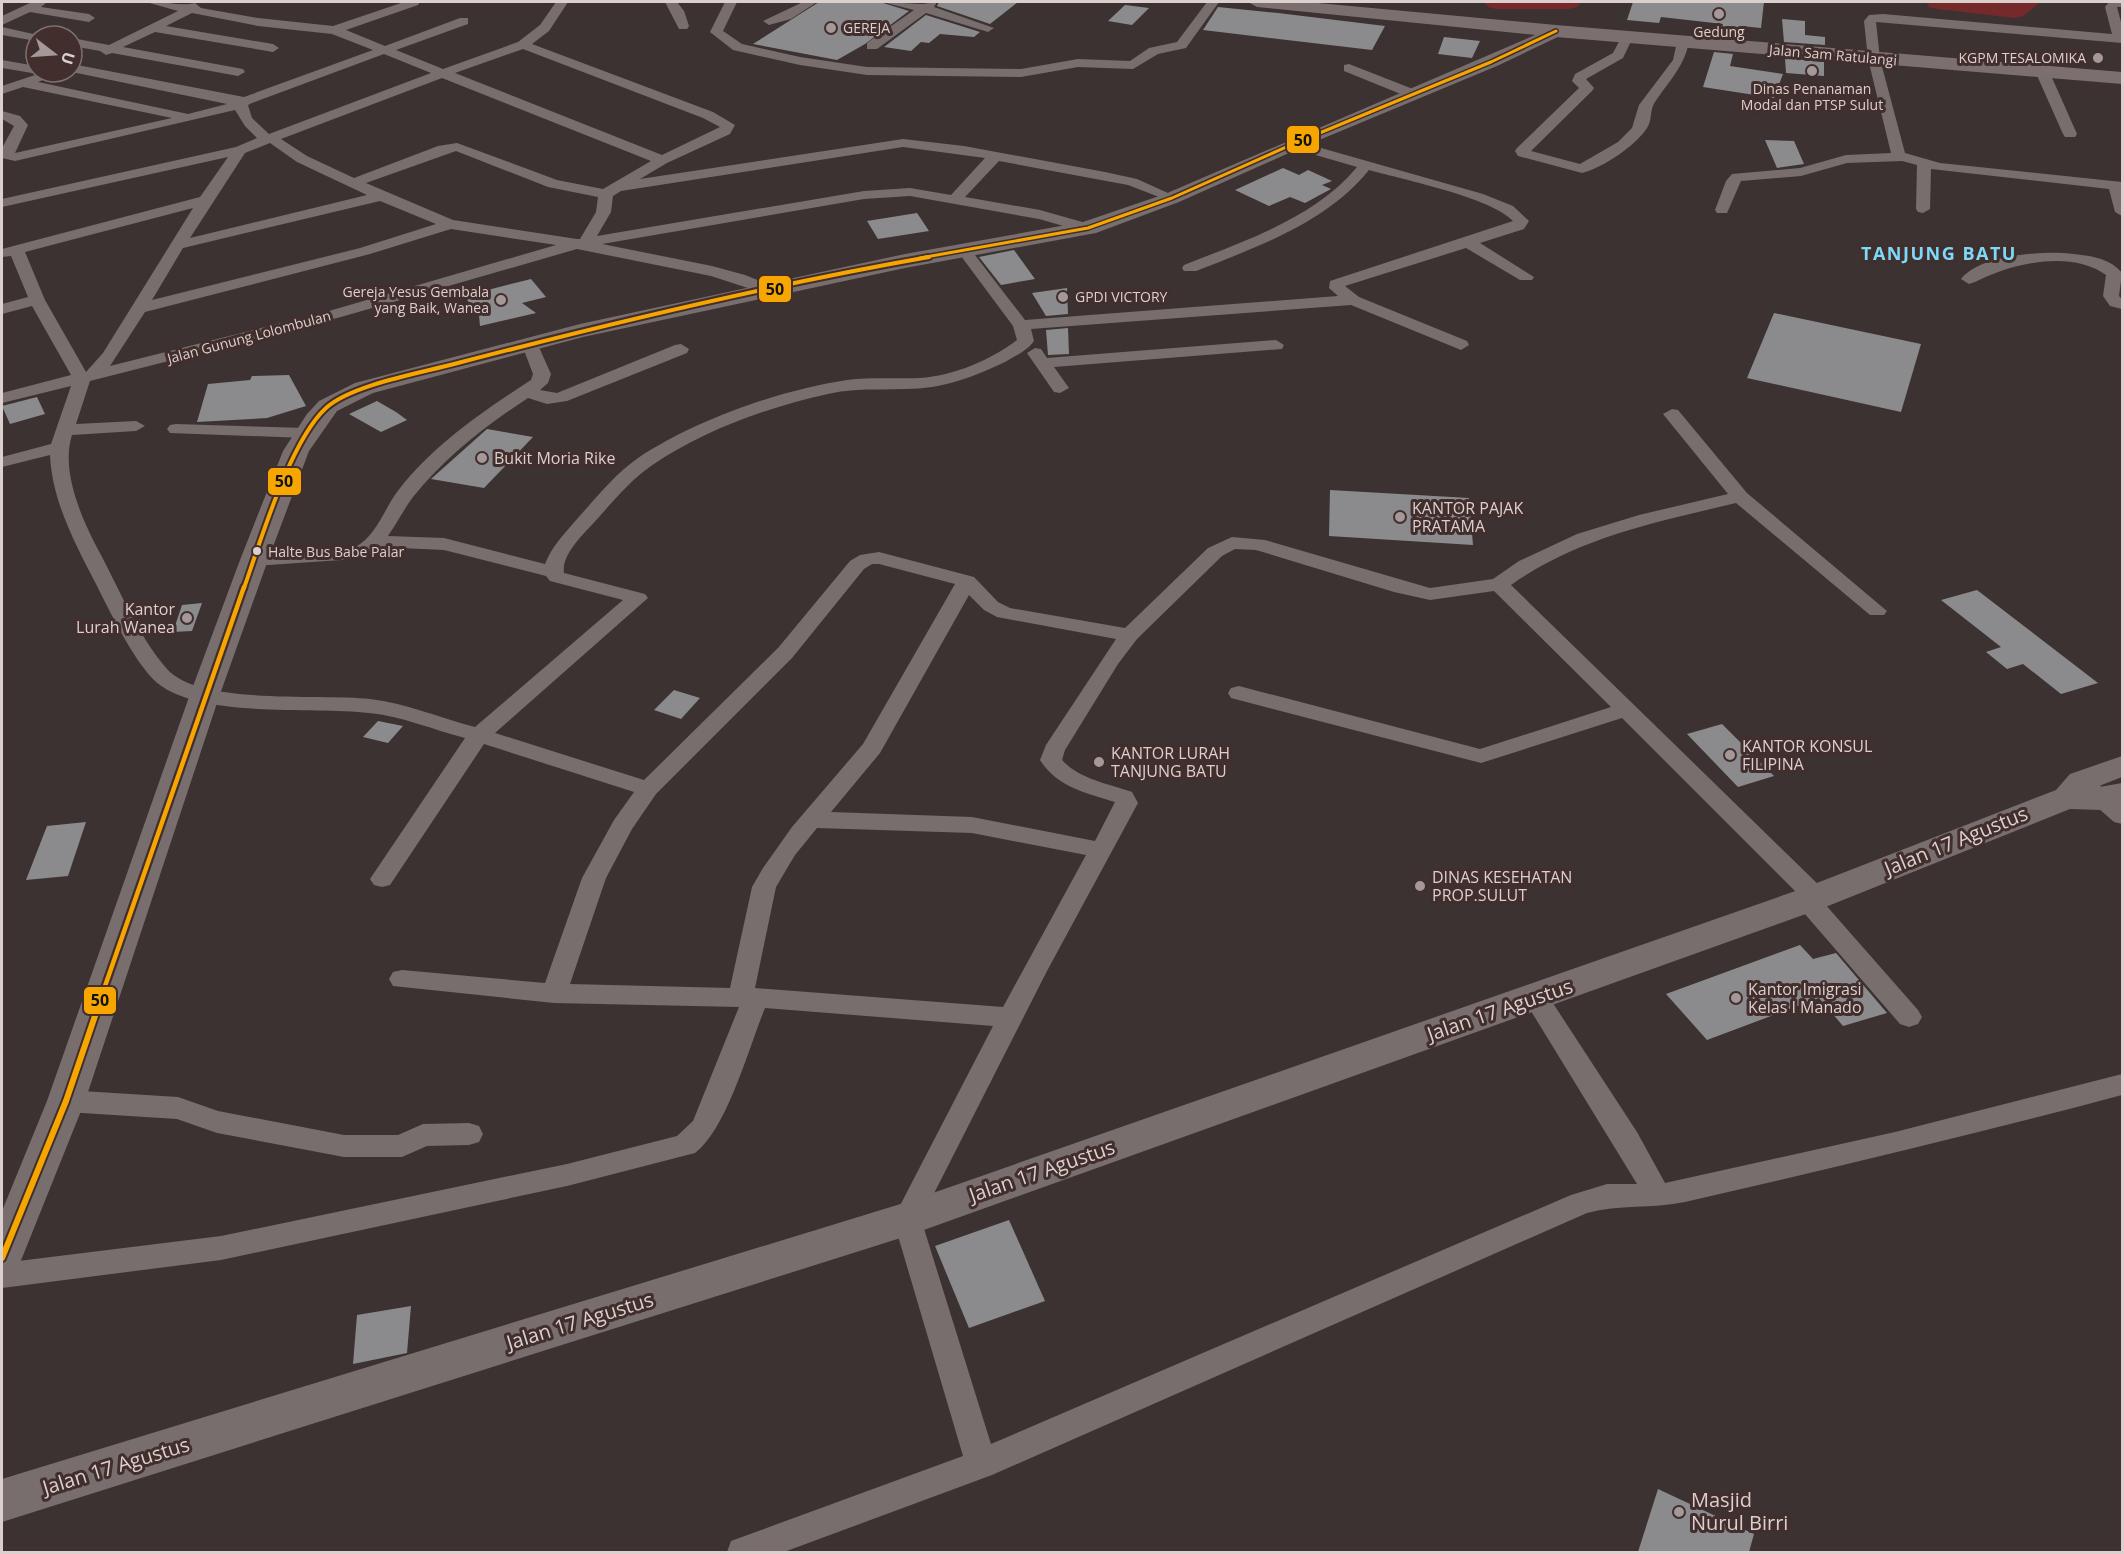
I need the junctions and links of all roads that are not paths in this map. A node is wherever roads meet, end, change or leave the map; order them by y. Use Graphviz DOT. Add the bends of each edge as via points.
graph roads {
  1 [pos="42,2"];
  2 [pos="152,2"];
  3 [pos="206,2"];
  4 [pos="414,2"];
  5 [pos="562,2"];
  6 [pos="671,2"];
  7 [pos="731,2"];
  8 [pos="811,2"];
  9 [pos="888,2"];
  10 [pos="1213,2"];
  11 [pos="1257,2"];
  12 [pos="2122,3"];
  13 [pos="928,5"];
  14 [pos="28,8"];
  15 [pos="189,10"];
  16 [pos="89,18"];
  17 [pos="2,21"];
  18 [pos="464,21"];
  19 [pos="769,21"];
  20 [pos="683,26"];
  21 [pos="155,28"];
  22 [pos="988,28"];
  23 [pos="334,30"];
  24 [pos="2,31"];
  25 [pos="1556,31"];
  26 [pos="24,34"];
  27 [pos="1627,37"];
  28 [pos="2121,39"];
  29 [pos="1683,42"];
  30 [pos="84,44"];
  31 [pos="523,45"];
  32 [pos="872,46"];
  33 [pos="273,48"];
  34 [pos="386,48"];
  35 [pos="110,49"];
  36 [pos="1874,59"];
  37 [pos="84,61"];
  38 [pos="174,61"];
  39 [pos="2,64"];
  40 [pos="24,68"];
  41 [pos="1349,68"];
  42 [pos="84,69"];
  43 [pos="2042,71"];
  44 [pos="238,72"];
  45 [pos="443,73"];
  46 [pos="2122,78"];
  47 [pos="137,80"];
  48 [pos="22,83"];
  49 [pos="2,90"];
  50 [pos="1413,94"];
  51 [pos="100,100"];
  52 [pos="244,102"];
  53 [pos="2,115"];
  54 [pos="191,117"];
  55 [pos="2070,134"];
  56 [pos="268,138"];
  57 [pos="1293,144"];
  58 [pos="240,150"];
  59 [pos="995,156"];
  60 [pos="1902,158"];
  61 [pos="662,160"];
  62 [pos="1367,164"];
  63 [pos="1924,164"];
  64 [pos="353,183"];
  65 [pos="2119,186"];
  66 [pos="611,191"];
  67 [pos="381,196"];
  68 [pos="1172,198"];
  69 [pos="205,200"];
  70 [pos="954,200"];
  71 [pos="2,203"];
  72 [pos="1923,209"];
  73 [pos="1722,210"];
  74 [pos="2122,212"];
  75 [pos="450,224"];
  76 [pos="1088,228"];
  77 [pos="1467,242"];
  78 [pos="581,243"];
  79 [pos="178,245"];
  80 [pos="963,249"];
  81 [pos="9,252"];
  82 [pos="1190,268"];
  83 [pos="1526,278"];
  84 [pos="1969,279"];
  85 [pos="769,290"];
  86 [pos="37,300"];
  87 [pos="1353,300"];
  88 [pos="2122,304"];
  89 [pos="2,309"];
  90 [pos="137,309"];
  91 [pos="1023,333"];
  92 [pos="530,345"];
  93 [pos="1276,345"];
  94 [pos="1461,345"];
  95 [pos="681,349"];
  96 [pos="1043,363"];
  97 [pos="87,378"];
  98 [pos="1060,388"];
  99 [pos="528,390"];
  100 [pos="2,398"];
  101 [pos="1672,414"];
  102 [pos="136,426"];
  103 [pos="176,429"];
  104 [pos="306,433"];
  105 [pos="61,438"];
  106 [pos="2,462"];
  107 [pos="1740,497"];
  108 [pos="374,541"];
  109 [pos="254,560"];
  110 [pos="553,572"];
  111 [pos="967,581"];
  112 [pos="1499,584"];
  113 [pos="1877,611"];
  114 [pos="1130,635"];
  115 [pos="1239,693"];
  116 [pos="204,697"];
  117 [pos="1625,710"];
  118 [pos="479,735"];
  119 [pos="2122,766"];
  120 [pos="648,789"];
  121 [pos="2099,798"];
  122 [pos="812,820"];
  123 [pos="1101,850"];
  124 [pos="382,879"];
  125 [pos="1811,899"];
  126 [pos="402,979"];
  127 [pos="554,993"];
  128 [pos="748,998"];
  129 [pos="1536,998"];
  130 [pos="1010,1017"];
  131 [pos="1909,1017"];
  132 [pos="2122,1084"];
  133 [pos="66,1101"];
  134 [pos="470,1134"];
  135 [pos="1658,1196"];
  136 [pos="907,1219"];
  137 [pos="2,1258"];
  138 [pos="2,1276"];
  139 [pos="981,1464"];
  140 [pos="2,1501"];
  141 [pos="742,1552"];
  1 -- 14 [label="street"];
  2 -- 15 [label="street"];
  3 -- 15 [label="street"];
  4 -- 23 [label="street"];
  5 -- 31 [label="street" via="546,28"];
  6 -- 20 [label="street"];
  7 -- 10 [label="street" via="716,32 738,47 867,71 1021,73 1077,63 1134,65 1154,51 1181,45"];
  8 -- 19 [label="street"];
  9 -- 13 [label="street"];
  11 -- 25 [label="main road, Jalan Sam Ratulangi"];
  12 -- 28 [label="street" via="2111,7"];
  13 -- 22 [label="street"];
  13 -- 32 [label="street"];
  14 -- 16 [label="street"];
  14 -- 17 [label="street"];
  15 -- 21 [label="street"];
  15 -- 23 [label="street"];
  18 -- 34 [label="street"];
  21 -- 33 [label="street"];
  21 -- 35 [label="street"];
  23 -- 34 [label="street"];
  24 -- 26 [label="street"];
  25 -- 27 [label="main road, Jalan Sam Ratulangi"];
  25 -- 50 [label="street"];
  27 -- 29 [label="main road, Jalan Sam Ratulangi"];
  27 -- 29 [label="street" via="1618,55 1580,77 1579,81 1587,87 1523,153 1582,169 1623,145 1642,124 1646,105 1679,60"];
  28 -- 36 [label="street" via="1876,17 1870,21"];
  29 -- 36 [label="main road, Jalan Sam Ratulangi"];
  30 -- 35 [label="street"];
  31 -- 45 [label="street"];
  31 -- 61 [label="street" via="728,125 725,131"];
  34 -- 45 [label="street"];
  34 -- 52 [label="street"];
  35 -- 37 [label="street"];
  35 -- 38 [label="street"];
  36 -- 43 [label="main road, Jalan Sam Ratulangi"];
  36 -- 60 [label="street" via="1897,154"];
  38 -- 44 [label="street"];
  38 -- 47 [label="street"];
  39 -- 40 [label="street"];
  41 -- 50 [label="street"];
  42 -- 47 [label="street"];
  43 -- 46 [label="main road, Jalan Sam Ratulangi"];
  43 -- 55 [label="street"];
  45 -- 56 [label="street"];
  45 -- 61 [label="street"];
  47 -- 51 [label="street"];
  47 -- 52 [label="street"];
  48 -- 49 [label="street"];
  48 -- 51 [label="street"];
  50 -- 57 [label="street"];
  51 -- 54 [label="street"];
  52 -- 54 [label="street"];
  52 -- 56 [label="street" via="241,110 249,123"];
  53 -- 54 [label="street" via="21,125 5,155 15,157"];
  56 -- 58 [label="street"];
  56 -- 64 [label="street"];
  57 -- 62 [label="street"];
  57 -- 68 [label="street"];
  58 -- 69 [label="street"];
  58 -- 71 [label="street"];
  59 -- 66 [label="street" via="903,143"];
  59 -- 68 [label="street" via="1132,182"];
  59 -- 70 [label="street"];
  60 -- 63 [label="street"];
  60 -- 73 [label="street" via="1846,159 1801,172 1737,177"];
  61 -- 66 [label="street"];
  62 -- 77 [label="street" via="1478,197 1506,208 1521,221 1519,226"];
  62 -- 82 [label="street" via="1332,200"];
  63 -- 65 [label="street"];
  63 -- 72 [label="street"];
  64 -- 66 [label="street" via="457,147 546,181"];
  64 -- 67 [label="street"];
  65 -- 74 [label="street"];
  66 -- 78 [label="street" via="604,210"];
  67 -- 75 [label="street"];
  67 -- 79 [label="street"];
  68 -- 76 [label="street"];
  69 -- 79 [label="street"];
  69 -- 81 [label="street"];
  70 -- 76 [label="street"];
  70 -- 78 [label="street" via="895,192"];
  75 -- 78 [label="street"];
  75 -- 90 [label="street" via="365,251"];
  76 -- 80 [label="street"];
  77 -- 83 [label="street"];
  77 -- 87 [label="street" via="1336,284"];
  78 -- 85 [label="street" via="721,273"];
  78 -- 97 [label="street, Jalan Gunung Lolombulan" via="335,314"];
  79 -- 90 [label="street"];
  80 -- 85 [label="street"];
  80 -- 91 [label="street"];
  81 -- 86 [label="street"];
  84 -- 88 [label="street" via="2019,259 2046,257 2089,262 2114,273 2111,296"];
  85 -- 92 [label="street"];
  86 -- 89 [label="street"];
  86 -- 97 [label="street"];
  87 -- 91 [label="street"];
  87 -- 94 [label="street"];
  90 -- 97 [label="street" via="110,355"];
  91 -- 96 [label="street"];
  91 -- 110 [label="street" via="1009,354 933,382 824,389 692,436 642,464 605,499 553,563"];
  92 -- 99 [label="street" via="542,374 539,383"];
  92 -- 104 [label="street" via="364,388 328,406"];
  93 -- 96 [label="street"];
  95 -- 99 [label="street" via="561,398 549,400"];
  96 -- 98 [label="street"];
  97 -- 100 [label="street, Jalan Gunung Lolombulan"];
  97 -- 105 [label="street"];
  99 -- 108 [label="street" via="476,423 447,448 405,494"];
  101 -- 107 [label="street"];
  102 -- 105 [label="street"];
  103 -- 104 [label="street"];
  104 -- 109 [label="street"];
  105 -- 106 [label="street"];
  105 -- 116 [label="street" via="60,470 79,532 128,626 160,674"];
  107 -- 112 [label="street" via="1618,526 1523,565"];
  107 -- 113 [label="street"];
  108 -- 109 [label="street" via="365,551 356,553"];
  108 -- 110 [label="street" via="444,544"];
  109 -- 116 [label="street"];
  110 -- 118 [label="street" via="557,577 638,598"];
  111 -- 114 [label="street" via="1004,613"];
  111 -- 120 [label="street" via="879,558 860,563 785,653"];
  111 -- 122 [label="street" via="872,748"];
  112 -- 114 [label="street" via="1447,593 1415,592 1241,542 1215,552"];
  112 -- 117 [label="street"];
  114 -- 123 [label="street" via="1110,661 1051,760 1067,776 1125,799 1123,813"];
  115 -- 117 [label="street" via="1481,756"];
  116 -- 118 [label="street" via="352,703"];
  116 -- 133 [label="street"];
  117 -- 125 [label="street"];
  118 -- 120 [label="street"];
  118 -- 124 [label="street"];
  119 -- 121 [label="street, Jalan 17 Agustus"];
  120 -- 127 [label="street" via="622,826 594,878"];
  121 -- 125 [label="street, Jalan 17 Agustus"];
  122 -- 123 [label="street" via="972,825"];
  122 -- 128 [label="street" via="791,844 764,887"];
  123 -- 130 [label="street"];
  125 -- 129 [label="street, Jalan 17 Agustus"];
  125 -- 131 [label="street"];
  126 -- 127 [label="street"];
  127 -- 128 [label="street"];
  128 -- 130 [label="street"];
  128 -- 138 [label="street" via="704,1127 685,1145 567,1175 221,1248"];
  129 -- 135 [label="street"];
  129 -- 136 [label="street, Jalan 17 Agustus"];
  130 -- 136 [label="street"];
  132 -- 135 [label="street" via="1895,1143"];
  133 -- 134 [label="street" via="178,1108 217,1122 344,1146 394,1147 423,1135"];
  133 -- 137 [label="street"];
  135 -- 139 [label="street" via="1607,1196 1581,1203"];
  136 -- 139 [label="street"];
  136 -- 140 [label="street, Jalan 17 Agustus"];
  139 -- 141 [label="street"];
}
